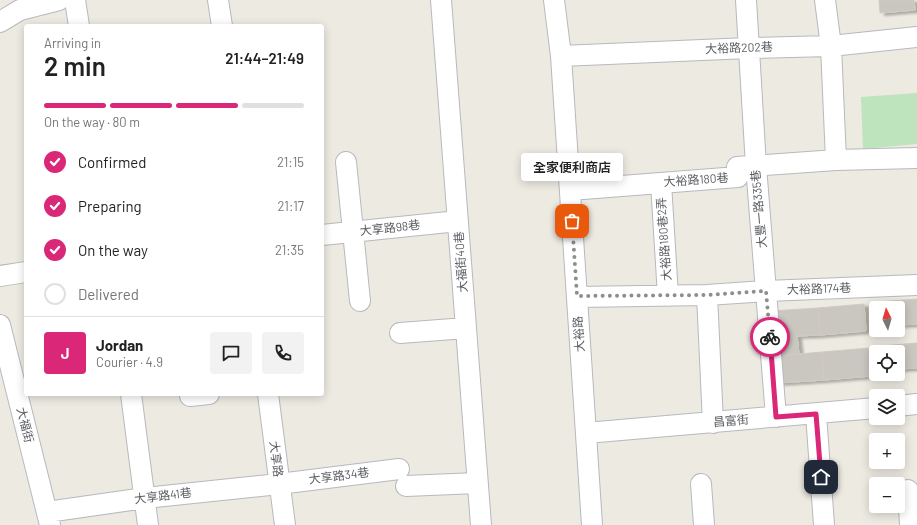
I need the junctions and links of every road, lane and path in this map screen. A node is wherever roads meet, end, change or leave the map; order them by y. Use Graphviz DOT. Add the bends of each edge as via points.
graph roads {
  1 [pos="59,0"];
  2 [pos="75,0"];
  3 [pos="218,0"];
  4 [pos="441,0"];
  5 [pos="554,0"];
  6 [pos="746,0"];
  7 [pos="825,0"];
  8 [pos="0,22"];
  9 [pos="79,24"];
  10 [pos="222,24"];
  11 [pos="917,37"];
  12 [pos="831,46"];
  13 [pos="749,48"];
  14 [pos="561,56"];
  15 [pos="917,158"];
  16 [pos="836,160"];
  17 [pos="346,162"];
  18 [pos="756,166"];
  19 [pos="661,183"];
  20 [pos="570,190"];
  21 [pos="458,221"];
  22 [pos="353,232"];
  23 [pos="324,235"];
  24 [pos="24,272"];
  25 [pos="0,276"];
  26 [pos="917,285"];
  27 [pos="766,291"];
  28 [pos="707,295"];
  29 [pos="577,296"];
  30 [pos="668,296"];
  31 [pos="360,301"];
  32 [pos="0,325"];
  33 [pos="466,328"];
  34 [pos="400,333"];
  35 [pos="2,345"];
  36 [pos="131,396"];
  37 [pos="268,396"];
  38 [pos="917,404"];
  39 [pos="905,405"];
  40 [pos="869,409"];
  41 [pos="816,414"];
  42 [pos="776,417"];
  43 [pos="713,423"];
  44 [pos="586,434"];
  45 [pos="478,483"];
  46 [pos="279,484"];
  47 [pos="701,484"];
  48 [pos="908,490"];
  49 [pos="145,498"];
  50 [pos="49,519"];
  51 [pos="148,525"];
  52 [pos="285,525"];
  53 [pos="481,525"];
  54 [pos="592,525"];
  55 [pos="704,525"];
  56 [pos="824,525"];
  57 [pos="910,525"];
  1 -- 8 [label="street" via="20,10"];
  2 -- 9 [label="street"];
  3 -- 10 [label="street"];
  4 -- 21 [label="street, 大福街40巷"];
  5 -- 14 [label="street, 大裕路"];
  6 -- 13 [label="street, 大豐一路335巷"];
  7 -- 12 [label="street"];
  11 -- 12 [label="street, 大裕路202巷"];
  12 -- 13 [label="street, 大裕路202巷"];
  12 -- 16 [label="street"];
  13 -- 14 [label="street, 大裕路202巷"];
  13 -- 18 [label="street, 大豐一路335巷"];
  14 -- 20 [label="street, 大裕路"];
  15 -- 16 [label="street, 大裕路180巷"];
  16 -- 18 [label="street, 大裕路180巷"];
  17 -- 22 [label="street"];
  18 -- 19 [label="street, 大裕路180巷" via="737,167 738,177"];
  18 -- 27 [label="street, 大豐一路335巷"];
  19 -- 20 [label="street, 大裕路180巷"];
  19 -- 30 [label="street, 大裕路180巷2弄"];
  20 -- 29 [label="street, 大裕路"];
  21 -- 22 [label="street, 大享路98巷"];
  21 -- 33 [label="street, 大福街40巷"];
  22 -- 23 [label="street, 大享路98巷"];
  22 -- 31 [label="street"];
  24 -- 25 [label="street"];
  26 -- 27 [label="street, 大裕路174巷"];
  27 -- 28 [label="street, 大裕路174巷"];
  27 -- 42 [label="street, 大豐一路335巷"];
  28 -- 30 [label="street, 大裕路174巷"];
  28 -- 43 [label="street"];
  29 -- 30 [label="street, 大裕路174巷"];
  29 -- 44 [label="street, 大裕路"];
  32 -- 35 [label="street, 大福街"];
  33 -- 34 [label="street"];
  33 -- 45 [label="street, 大福街40巷"];
  35 -- 50 [label="street, 大福街"];
  36 -- 49 [label="street"];
  37 -- 46 [label="street, 大享路"];
  38 -- 39 [label="street"];
  40 -- 41 [label="street, 昌富街"];
  41 -- 42 [label="street, 昌富街"];
  41 -- 56 [label="street"];
  42 -- 43 [label="street, 昌富街"];
  43 -- 44 [label="street, 昌富街"];
  44 -- 54 [label="street, 大裕路"];
  45 -- 46 [label="street, 大享路34巷" via="402,478"];
  45 -- 53 [label="street, 大福街40巷"];
  46 -- 49 [label="street, 大享路41巷"];
  46 -- 52 [label="street, 大享路"];
  47 -- 55 [label="street"];
  48 -- 57 [label="street"];
  49 -- 50 [label="street, 大享路41巷"];
  49 -- 51 [label="street"];
}
